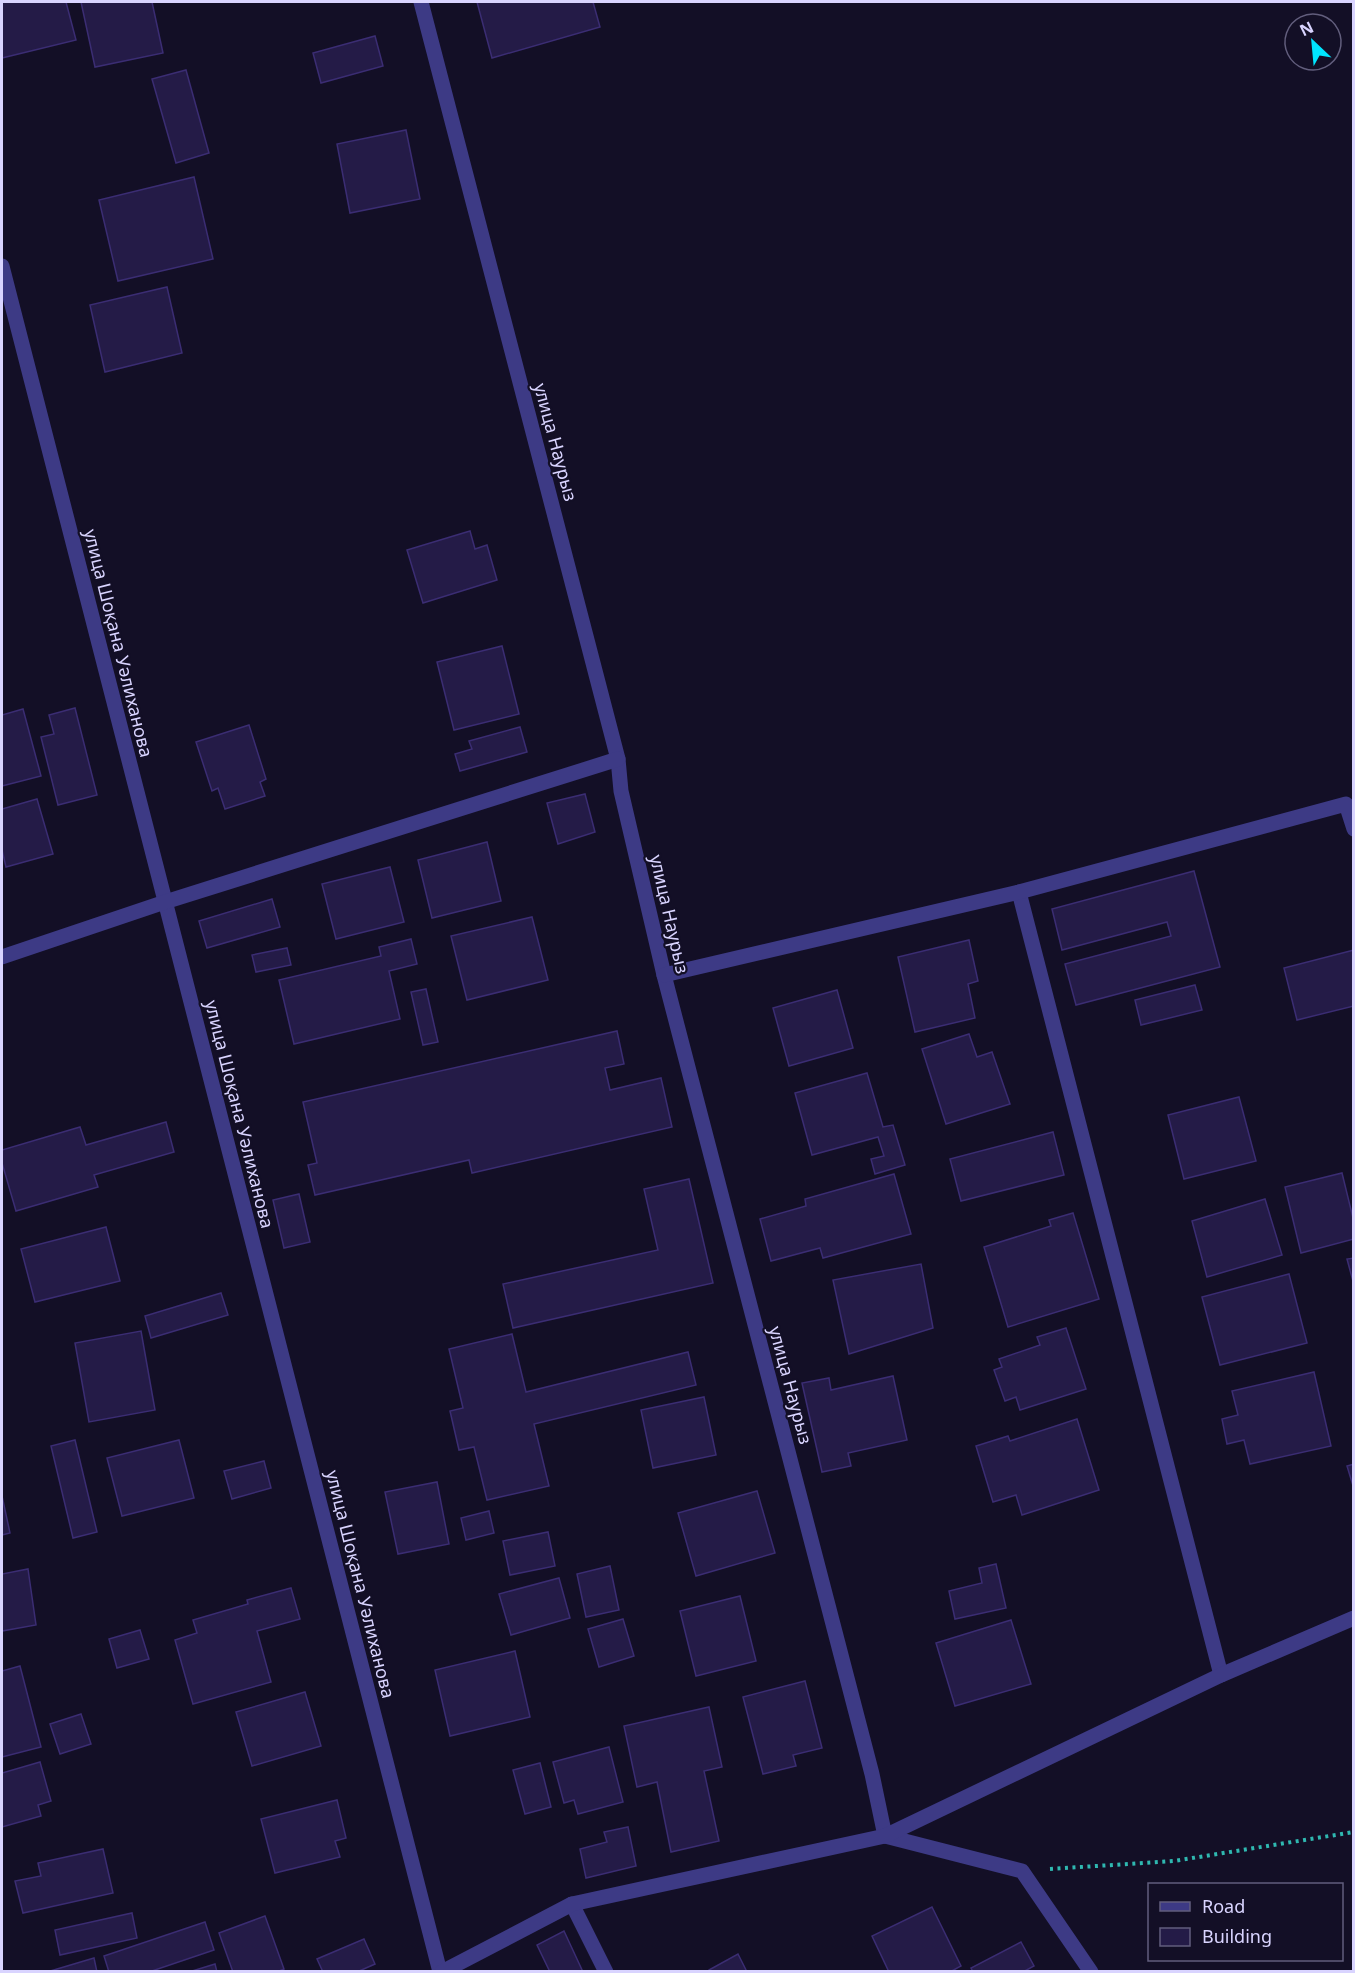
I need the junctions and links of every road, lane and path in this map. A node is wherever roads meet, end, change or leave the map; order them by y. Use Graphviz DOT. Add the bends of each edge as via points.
graph roads {
  1 [pos="421,2"];
  2 [pos="2,266"];
  3 [pos="618,759"];
  4 [pos="1350,803"];
  5 [pos="1353,829"];
  6 [pos="1019,892"];
  7 [pos="165,902"];
  8 [pos="2,957"];
  9 [pos="664,975"];
  10 [pos="1353,1618"];
  11 [pos="1221,1675"];
  12 [pos="1353,1832"];
  13 [pos="885,1836"];
  14 [pos="1022,1871"];
  15 [pos="572,1904"];
  16 [pos="441,1971"];
  17 [pos="606,1971"];
  18 [pos="1091,1971"];
  1 -- 3 [label="street, улица Наурыз"];
  2 -- 7 [label="street, улица Шоқана Уәлиханова"];
  3 -- 7 [label="street"];
  3 -- 9 [label="street, улица Наурыз" via="621,791"];
  4 -- 5 [label="street"];
  4 -- 6 [label="street"];
  6 -- 9 [label="street"];
  6 -- 11 [label="street"];
  7 -- 8 [label="street"];
  7 -- 16 [label="street, улица Шоқана Уәлиханова"];
  9 -- 13 [label="street, улица Наурыз"];
  10 -- 11 [label="street"];
  11 -- 13 [label="street"];
  12 -- 14 [label="path" via="1174,1862"];
  13 -- 14 [label="street"];
  13 -- 15 [label="street"];
  14 -- 18 [label="street"];
  15 -- 16 [label="street"];
  15 -- 17 [label="street"];
}
